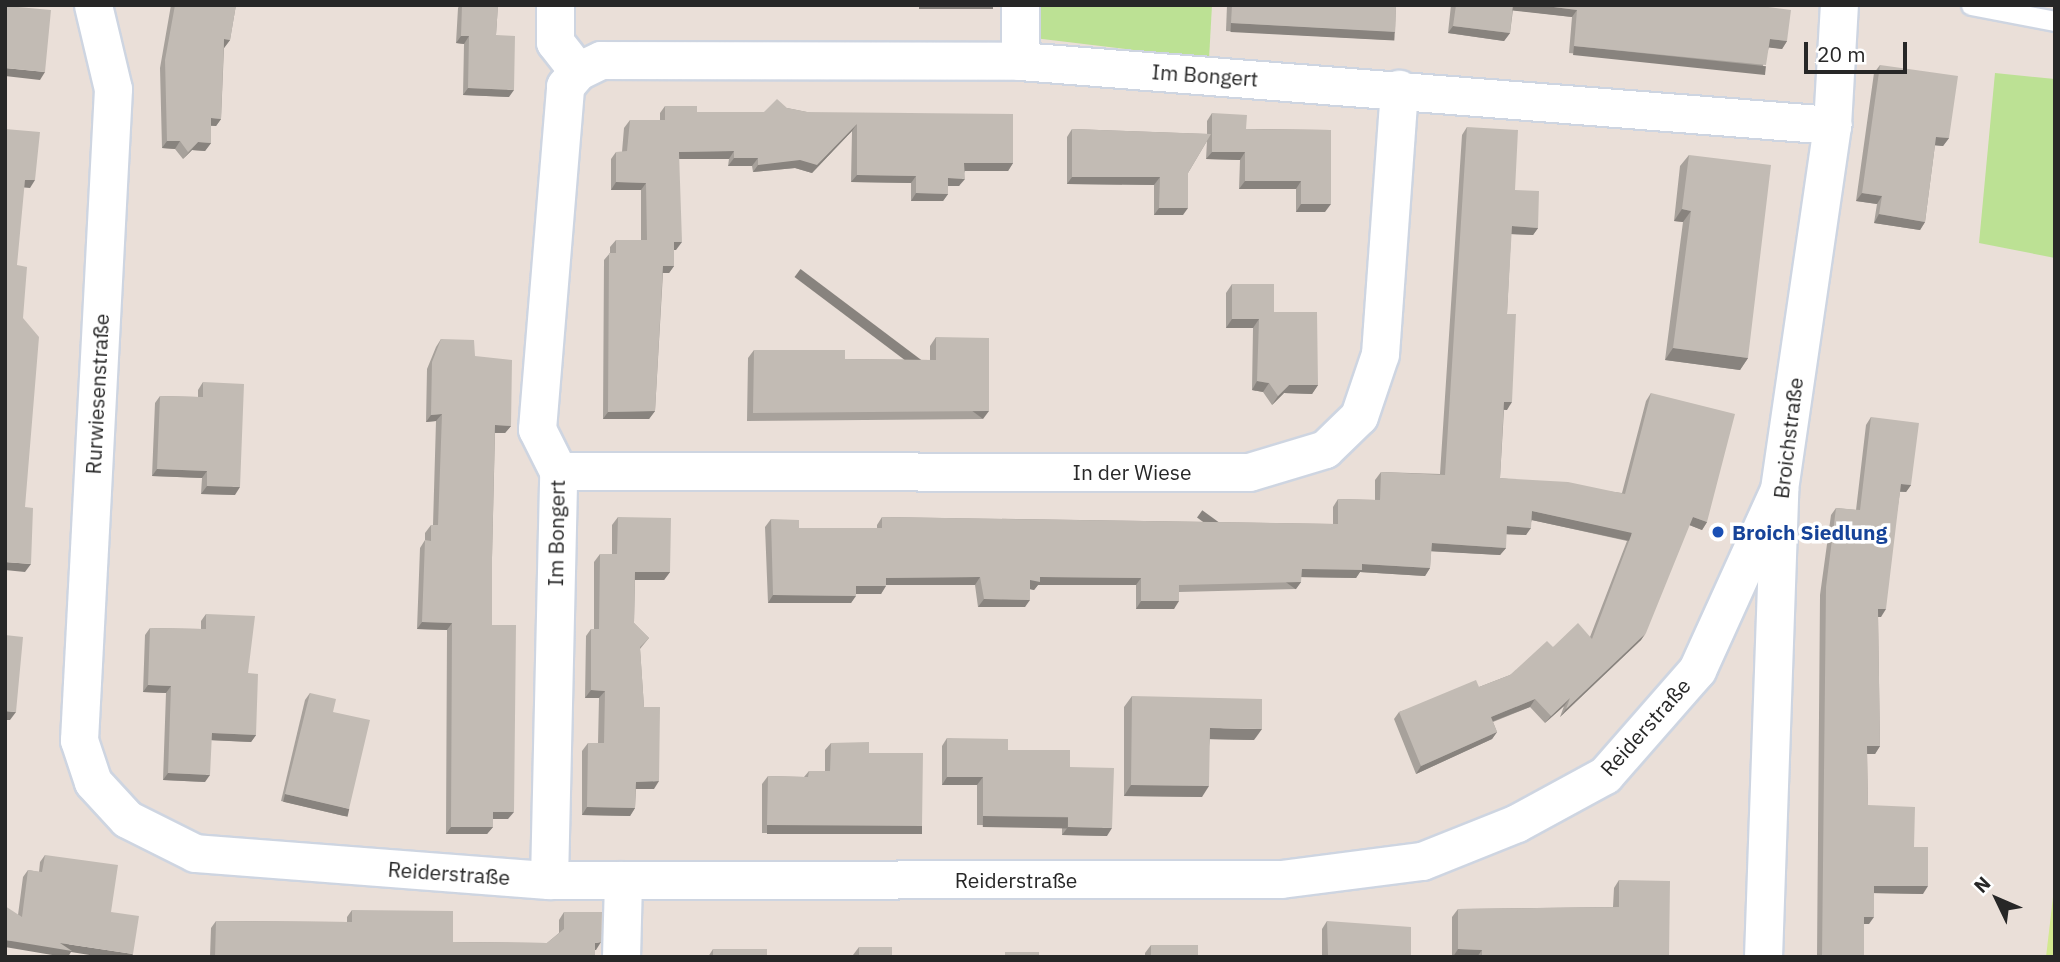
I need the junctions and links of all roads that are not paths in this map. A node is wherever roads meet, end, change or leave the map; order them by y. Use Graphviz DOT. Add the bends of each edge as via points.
graph roads {
  1 [pos="93,5"];
  2 [pos="555,5"];
  3 [pos="1020,5"];
  4 [pos="1839,5"];
  5 [pos="1971,5"];
  6 [pos="2055,20"];
  7 [pos="1020,61"];
  8 [pos="578,71"];
  9 [pos="1399,89"];
  10 [pos="1832,125"];
  11 [pos="558,471"];
  12 [pos="1779,489"];
  13 [pos="93,782"];
  14 [pos="549,880"];
  15 [pos="623,880"];
  16 [pos="621,957"];
  17 [pos="1763,957"];
  1 -- 13 [label="street, Rurwiesenstraße" via="113,89 79,740"];
  2 -- 8 [label="street" via="555,42"];
  3 -- 7 [label="street"];
  4 -- 10 [label="street, Broichstraße"];
  5 -- 6 [label="lane"];
  7 -- 8 [label="street, Im Bongert" via="601,60"];
  7 -- 9 [label="street, Im Bongert"];
  8 -- 11 [label="street, Im Bongert" via="565,86 537,429"];
  9 -- 10 [label="street, Im Bongert"];
  9 -- 11 [label="street, In der Wiese" via="1380,354 1359,415 1325,449 1249,472"];
  10 -- 12 [label="street, Broichstraße"];
  11 -- 14 [label="street, Im Bongert"];
  12 -- 15 [label="street, Reiderstraße" via="1697,670 1605,775 1517,823 1422,861 1280,878"];
  12 -- 17 [label="street, Broichstraße" via="1773,772"];
  13 -- 14 [label="street, Reiderstraße" via="127,819 195,853"];
  14 -- 15 [label="street, Reiderstraße"];
  15 -- 16 [label="street"];
}
